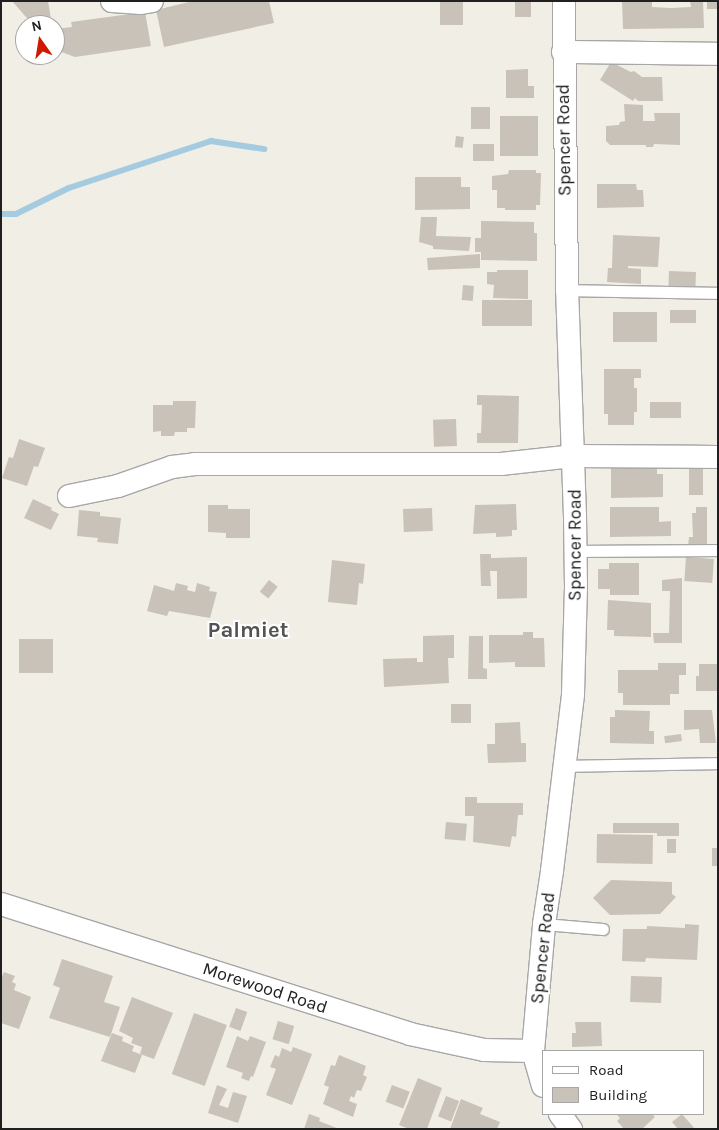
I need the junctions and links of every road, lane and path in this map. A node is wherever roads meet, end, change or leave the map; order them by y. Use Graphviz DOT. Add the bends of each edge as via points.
graph roads {
  1 [pos="112,1"];
  2 [pos="152,1"];
  3 [pos="564,1"];
  4 [pos="563,52"];
  5 [pos="718,54"];
  6 [pos="567,290"];
  7 [pos="718,293"];
  8 [pos="573,456"];
  9 [pos="718,457"];
  10 [pos="69,496"];
  11 [pos="718,550"];
  12 [pos="575,552"];
  13 [pos="718,763"];
  14 [pos="565,766"];
  15 [pos="1,904"];
  16 [pos="544,924"];
  17 [pos="603,929"];
  18 [pos="533,1051"];
  19 [pos="542,1082"];
  20 [pos="561,1115"];
  21 [pos="571,1129"];
  1 -- 2 [label="street"];
  3 -- 4 [label="street, Spencer Road"];
  4 -- 5 [label="street"];
  4 -- 6 [label="street, Spencer Road"];
  6 -- 7 [label="lane"];
  6 -- 8 [label="street, Spencer Road"];
  8 -- 9 [label="street"];
  8 -- 10 [label="street" via="501,464 195,464 172,467 118,486"];
  8 -- 12 [label="street, Spencer Road"];
  11 -- 12 [label="lane"];
  12 -- 14 [label="street, Spencer Road" via="573,694"];
  13 -- 14 [label="lane"];
  14 -- 16 [label="street, Spencer Road"];
  15 -- 18 [label="street, Morewood Road" via="410,1034 484,1050"];
  16 -- 17 [label="lane"];
  16 -- 18 [label="street, Spencer Road"];
  18 -- 19 [label="street, Spencer Road"];
  20 -- 21 [label="street"];
}
